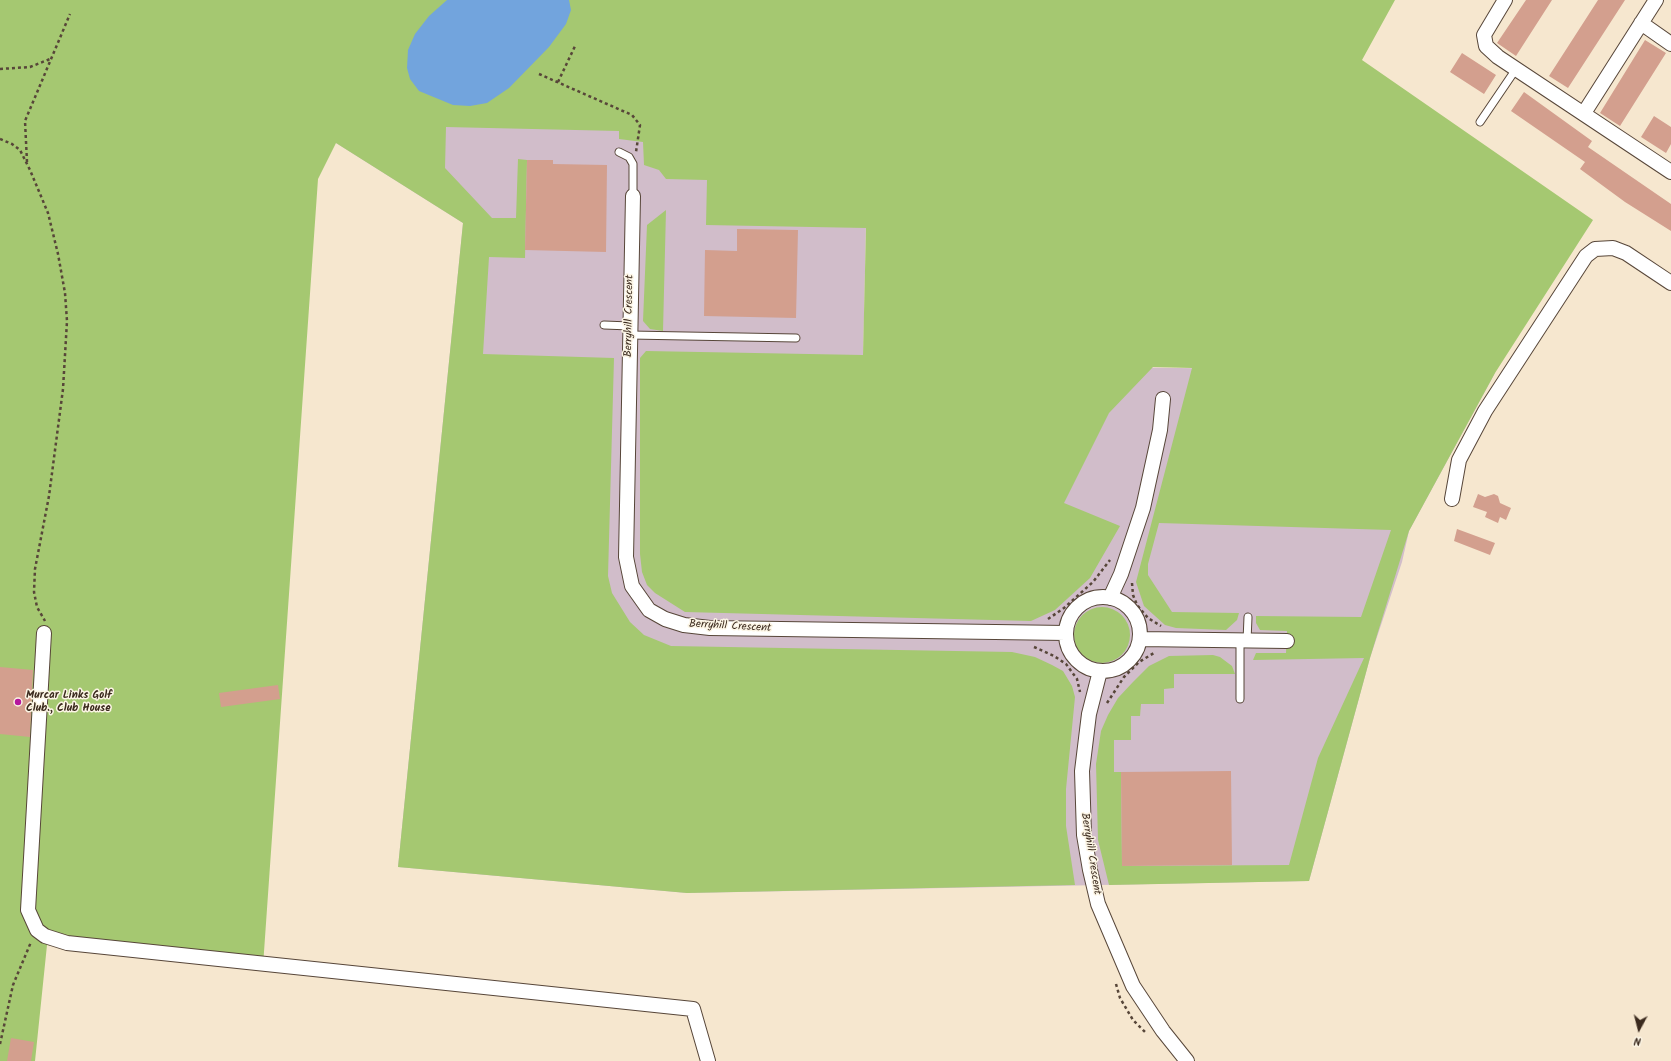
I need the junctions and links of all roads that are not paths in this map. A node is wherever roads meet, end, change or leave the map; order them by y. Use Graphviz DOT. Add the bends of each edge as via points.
graph roads {
  1 [pos="1505,0"];
  2 [pos="1656,0"];
  3 [pos="1641,23"];
  4 [pos="1671,44"];
  5 [pos="1516,69"];
  6 [pos="1584,113"];
  7 [pos="1480,122"];
  8 [pos="619,152"];
  9 [pos="1671,172"];
  10 [pos="633,196"];
  11 [pos="1671,283"];
  12 [pos="604,325"];
  13 [pos="630,330"];
  14 [pos="796,338"];
  15 [pos="1163,399"];
  16 [pos="1452,499"];
  17 [pos="1110,598"];
  18 [pos="1248,617"];
  19 [pos="44,633"];
  20 [pos="1066,633"];
  21 [pos="1140,639"];
  22 [pos="1243,641"];
  23 [pos="1287,641"];
  24 [pos="1100,671"];
  25 [pos="1240,699"];
  26 [pos="708,1061"];
  27 [pos="1188,1061"];
  1 -- 5 [label="street" via="1484,35 1486,46"];
  2 -- 3 [label="street"];
  3 -- 4 [label="street"];
  3 -- 6 [label="street"];
  5 -- 6 [label="street"];
  5 -- 7 [label="lane"];
  6 -- 9 [label="street"];
  8 -- 10 [label="lane" via="628,157 634,168"];
  10 -- 13 [label="street, Berryhill Crescent"];
  11 -- 16 [label="street" via="1626,253 1613,248 1595,249 1586,256 1485,411 1459,460"];
  12 -- 13 [label="lane"];
  13 -- 14 [label="lane"];
  13 -- 20 [label="street, Berryhill Crescent" via="626,557 632,586 649,610 684,625 710,628"];
  15 -- 17 [label="street" via="1160,430 1143,508 1121,574"];
  17 -- 20 [label="street" via="1085,602 1068,620"];
  17 -- 21 [label="street" via="1130,608 1138,623"];
  18 -- 22 [label="lane"];
  19 -- 26 [label="street" via="28,910 37,930 45,936 67,943 693,1009"];
  20 -- 24 [label="street" via="1067,644 1079,663 1089,669"];
  21 -- 22 [label="street"];
  21 -- 24 [label="street" via="1137,650 1122,666"];
  22 -- 23 [label="street"];
  22 -- 25 [label="lane"];
  24 -- 27 [label="street, Berryhill Crescent" via="1089,714 1082,771 1084,835 1093,884 1100,911 1132,986 1163,1031"];
}
